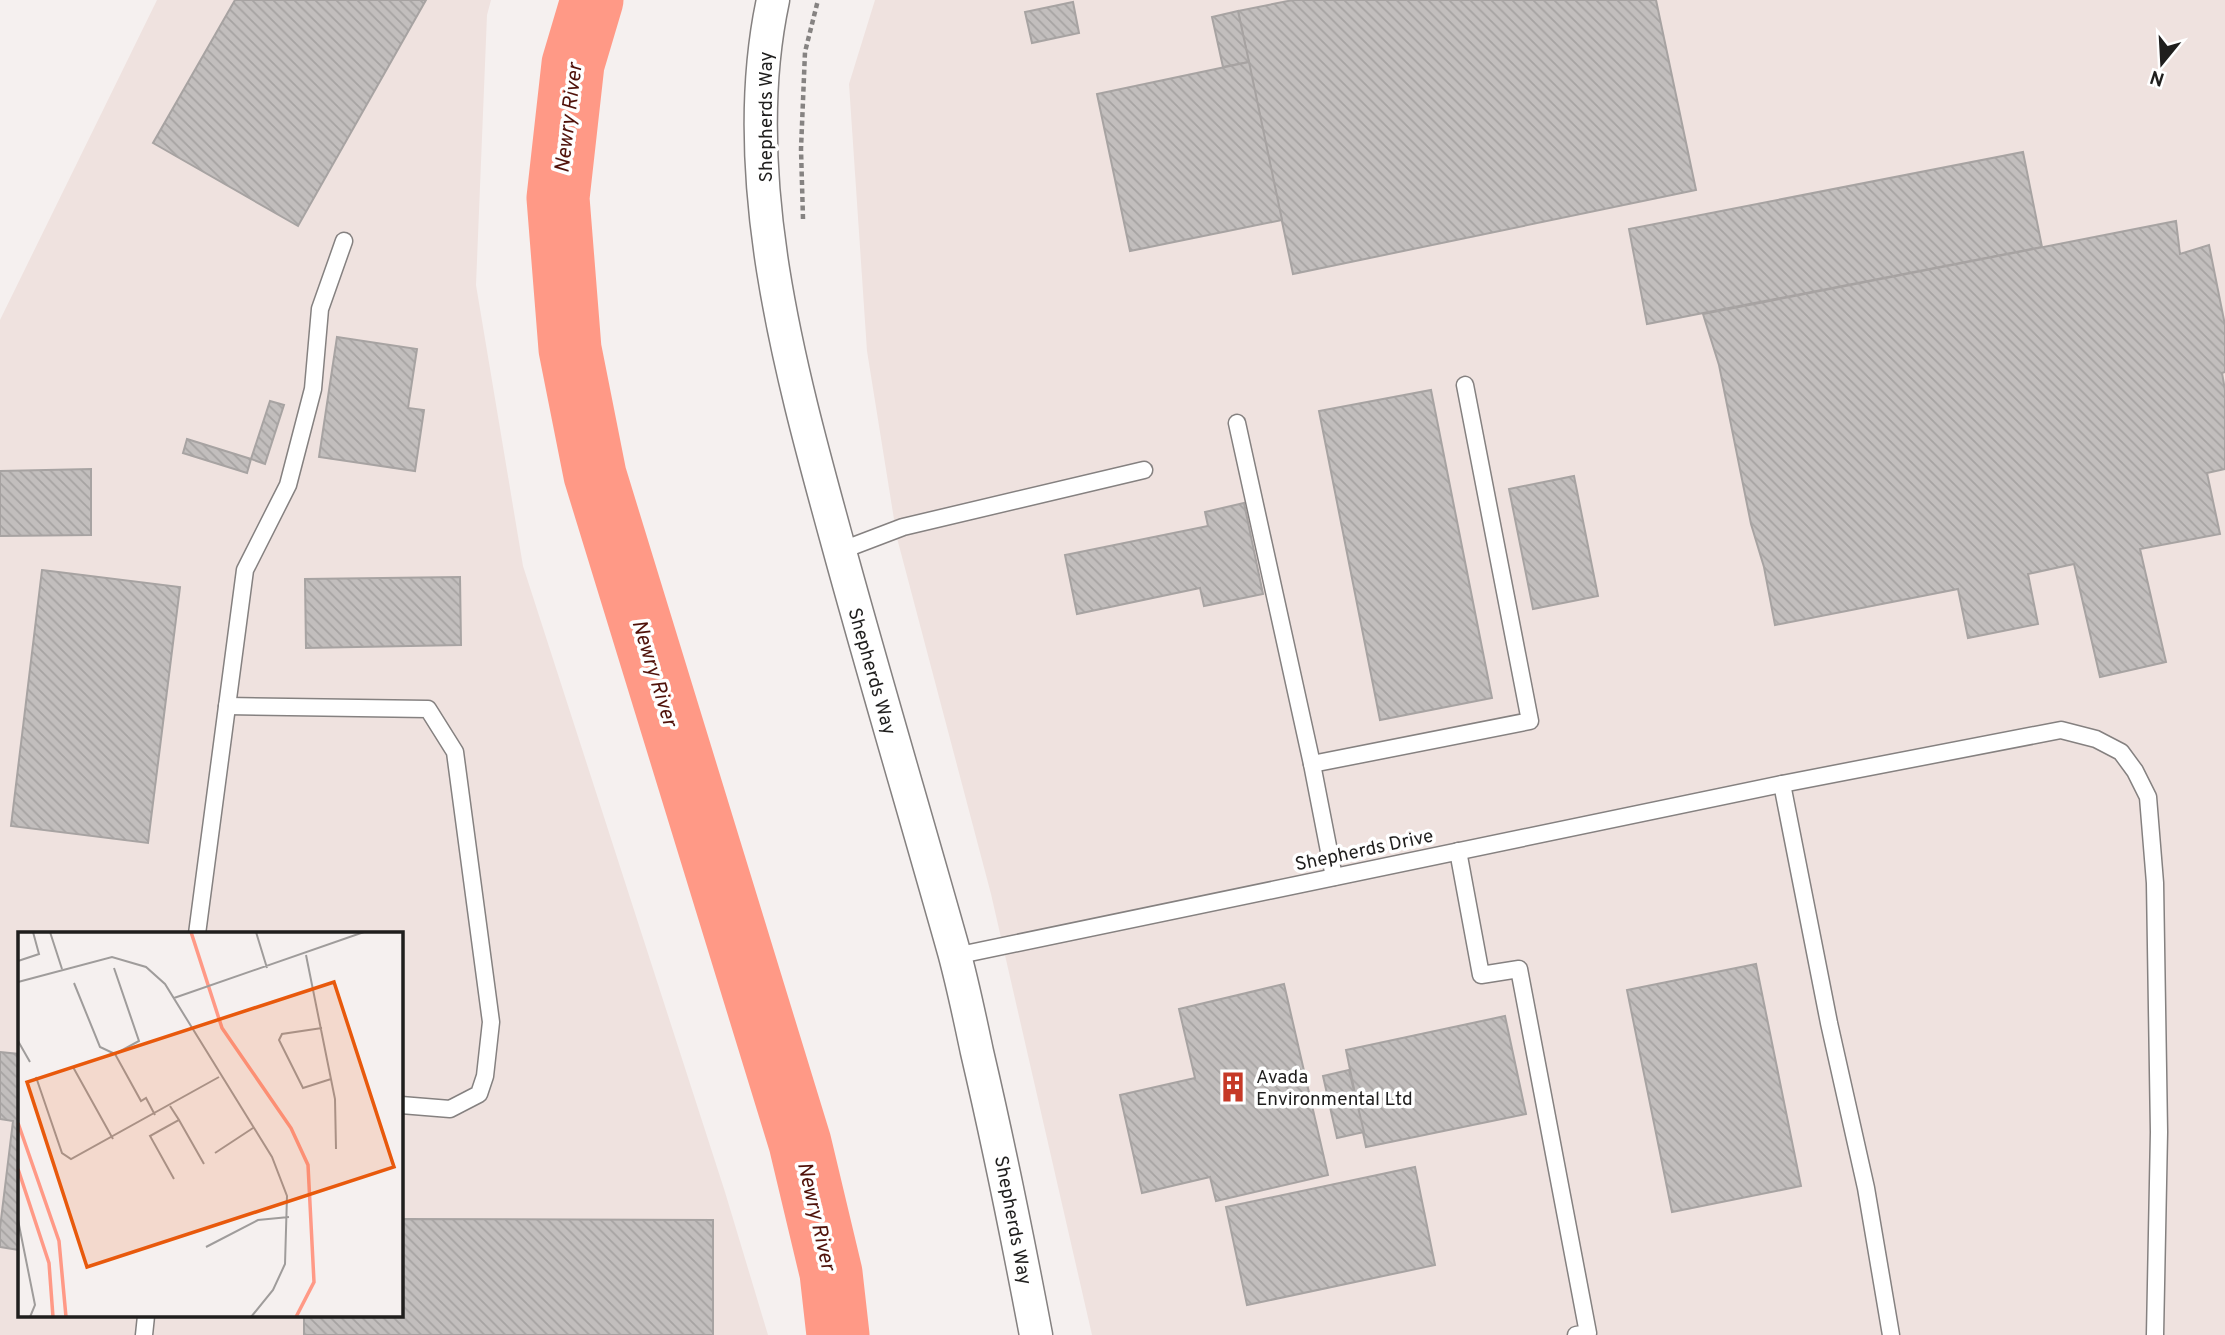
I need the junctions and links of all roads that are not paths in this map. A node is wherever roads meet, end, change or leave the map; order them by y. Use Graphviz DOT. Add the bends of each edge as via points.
graph roads {
  1 [pos="773,0"];
  2 [pos="344,242"];
  3 [pos="1465,385"];
  4 [pos="1237,423"];
  5 [pos="1144,470"];
  6 [pos="840,551"];
  7 [pos="227,706"];
  8 [pos="1312,764"];
  9 [pos="1782,784"];
  10 [pos="1458,851"];
  11 [pos="1334,877"];
  12 [pos="197,932"];
  13 [pos="955,956"];
  14 [pos="402,1105"];
  15 [pos="1585,1334"];
  16 [pos="1036,1335"];
  17 [pos="1891,1335"];
  18 [pos="2155,1335"];
  1 -- 6 [label="street, Shepherds Way" via="765,40 761,135 767,219 782,325"];
  2 -- 7 [label="lane" via="320,309 313,389 288,485 245,570"];
  3 -- 8 [label="lane" via="1530,721"];
  4 -- 8 [label="lane"];
  5 -- 6 [label="lane" via="903,527"];
  6 -- 13 [label="street, Shepherds Way"];
  7 -- 12 [label="lane"];
  7 -- 14 [label="lane" via="428,709 455,752 491,1022 485,1076 479,1094 450,1109"];
  8 -- 11 [label="lane"];
  9 -- 10 [label="lane, Shepherds Drive"];
  9 -- 17 [label="lane" via="1866,1188"];
  9 -- 18 [label="lane, Shepherds Drive" via="2061,730 2096,739 2121,752 2135,771 2148,797 2155,883 2159,1132"];
  10 -- 11 [label="lane, Shepherds Drive"];
  10 -- 15 [label="lane" via="1480,975 1519,969"];
  11 -- 13 [label="lane, Shepherds Drive"];
  13 -- 16 [label="street, Shepherds Way"];
}
